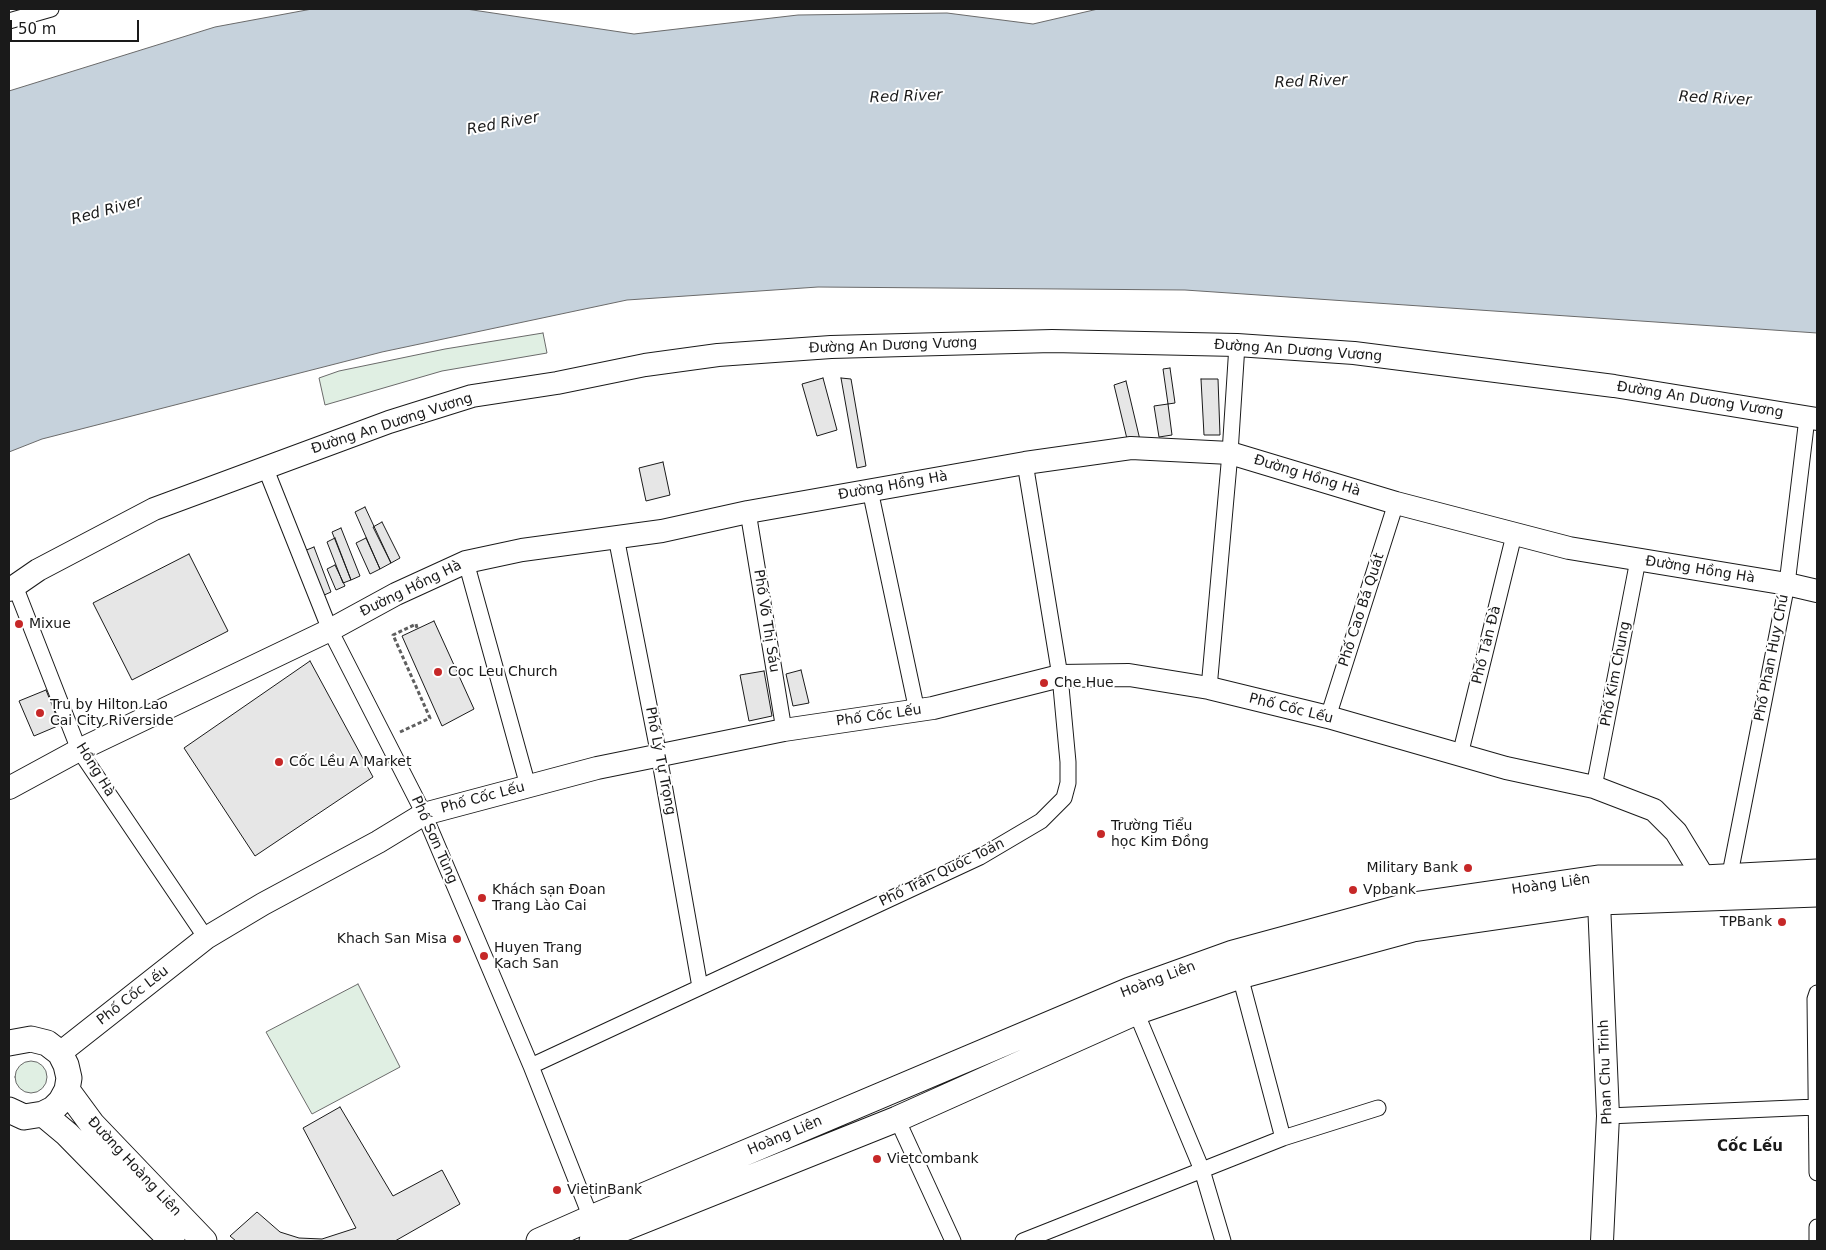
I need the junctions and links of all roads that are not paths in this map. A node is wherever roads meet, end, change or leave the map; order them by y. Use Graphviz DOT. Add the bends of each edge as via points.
graph roads {
  1 [pos="50,9"];
  2 [pos="9,21"];
  3 [pos="1237,345"];
  4 [pos="1812,418"];
  5 [pos="1230,453"];
  6 [pos="1025,463"];
  7 [pos="265,467"];
  8 [pos="870,490"];
  9 [pos="1396,504"];
  10 [pos="748,512"];
  11 [pos="1514,535"];
  12 [pos="616,537"];
  13 [pos="1638,560"];
  14 [pos="466,562"];
  15 [pos="1787,584"];
  16 [pos="12,588"];
  17 [pos="1817,591"];
  18 [pos="330,630"];
  19 [pos="1060,676"];
  20 [pos="1209,688"];
  21 [pos="917,711"];
  22 [pos="1328,717"];
  23 [pos="784,730"];
  24 [pos="80,750"];
  25 [pos="1460,755"];
  26 [pos="660,756"];
  27 [pos="528,786"];
  28 [pos="1594,787"];
  29 [pos="9,788"];
  30 [pos="424,814"];
  31 [pos="1817,872"];
  32 [pos="1728,887"];
  33 [pos="1703,888"];
  34 [pos="1598,890"];
  35 [pos="1817,894"];
  36 [pos="206,938"];
  37 [pos="1240,976"];
  38 [pos="700,987"];
  39 [pos="1817,993"];
  40 [pos="1133,1001"];
  41 [pos="9,1043"];
  42 [pos="60,1053"];
  43 [pos="531,1066"];
  44 [pos="67,1090"];
  45 [pos="886,1094"];
  46 [pos="1816,1107"];
  47 [pos="1378,1108"];
  48 [pos="43,1114"];
  49 [pos="11,1116"];
  50 [pos="1608,1116"];
  51 [pos="897,1119"];
  52 [pos="1283,1138"];
  53 [pos="1202,1170"];
  54 [pos="1817,1173"];
  55 [pos="1817,1227"];
  56 [pos="597,1234"];
  57 [pos="172,1241"];
  58 [pos="204,1241"];
  59 [pos="539,1241"];
  60 [pos="953,1241"];
  61 [pos="1023,1241"];
  62 [pos="1223,1241"];
  63 [pos="1602,1241"];
  64 [pos="1817,1241"];
  1 -- 2 [label="street"];
  3 -- 4 [label="street, Đường An Dương Vương" via="1354,352 1614,386"];
  3 -- 5 [label="street"];
  3 -- 7 [label="street, Đường An Dương Vương" via="994,342 831,347 718,355 472,396 388,422"];
  4 -- 15 [label="street, Phố Phan Huy Chú"];
  5 -- 6 [label="street, Đường Hồng Hà" via="1131,448"];
  5 -- 9 [label="street, Đường Hồng Hà"];
  5 -- 20 [label="street"];
  6 -- 8 [label="street, Đường Hồng Hà"];
  6 -- 19 [label="street, Phố Trần Quốc Toản"];
  7 -- 16 [label="street, Đường An Dương Vương" via="154,509 38,570"];
  7 -- 18 [label="street, Phố Sơn Tùng"];
  8 -- 10 [label="street, Đường Hồng Hà"];
  8 -- 21 [label="street"];
  9 -- 11 [label="street, Đường Hồng Hà"];
  9 -- 22 [label="street, Phố Cao Bá Quát"];
  10 -- 12 [label="street, Đường Hồng Hà" via="662,531"];
  10 -- 23 [label="street, Phố Võ Thị Sáu"];
  11 -- 13 [label="street, Đường Hồng Hà"];
  11 -- 25 [label="street, Phố Tản Đà"];
  12 -- 14 [label="street, Đường Hồng Hà" via="522,550"];
  12 -- 26 [label="street, Phố Lý Tự Trọng"];
  13 -- 15 [label="street, Đường Hồng Hà"];
  13 -- 28 [label="street, Phố Kim Chung"];
  14 -- 18 [label="street, Đường Hồng Hà" via="396,594"];
  14 -- 27 [label="street"];
  15 -- 17 [label="street, Đường Hồng Hà"];
  15 -- 32 [label="street, Phố Phan Huy Chú"];
  16 -- 24 [label="street, Hồng Hà"];
  18 -- 24 [label="street, Đường Hồng Hà"];
  18 -- 30 [label="street, Phố Sơn Tùng"];
  19 -- 20 [label="street, Phố Cốc Lếu" via="1129,675"];
  19 -- 21 [label="street, Phố Cốc Lếu"];
  19 -- 38 [label="street, Phố Trần Quốc Toản" via="1068,783 1064,798 1041,821 980,857"];
  20 -- 22 [label="street, Phố Cốc Lếu"];
  21 -- 23 [label="street, Phố Cốc Lếu"];
  22 -- 25 [label="street, Phố Cốc Lếu"];
  23 -- 26 [label="street, Phố Cốc Lếu"];
  24 -- 29 [label="street, Đường Hồng Hà"];
  24 -- 36 [label="street, Hồng Hà"];
  25 -- 28 [label="street, Phố Cốc Lếu"];
  26 -- 27 [label="street, Phố Cốc Lếu"];
  26 -- 38 [label="street, Phố Lý Tự Trọng"];
  27 -- 30 [label="street, Phố Cốc Lếu"];
  28 -- 33 [label="street, Phố Cốc Lếu" via="1654,810 1676,832"];
  30 -- 36 [label="street, Phố Cốc Lếu"];
  30 -- 43 [label="street, Phố Sơn Tùng"];
  31 -- 32 [label="main road, Hoàng Liên"];
  32 -- 33 [label="main road, Hoàng Liên"];
  32 -- 35 [label="main road, Hoàng Liên"];
  33 -- 34 [label="main road, Hoàng Liên"];
  34 -- 37 [label="main road, Hoàng Liên" via="1413,929"];
  34 -- 40 [label="main road, Hoàng Liên" via="1406,906 1233,953"];
  34 -- 50 [label="street, Phan Chu Trinh"];
  36 -- 42 [label="street, Phố Cốc Lếu"];
  37 -- 40 [label="main road, Hoàng Liên"];
  37 -- 52 [label="street"];
  38 -- 43 [label="street, Phố Trần Quốc Toản"];
  39 -- 46 [label="street"];
  40 -- 45 [label="main road, Hoàng Liên"];
  40 -- 51 [label="main road, Hoàng Liên"];
  40 -- 53 [label="street"];
  41 -- 42 [label="main road" via="39,1040"];
  42 -- 44 [label="main road" via="69,1078"];
  43 -- 56 [label="street, Phố Sơn Tùng"];
  44 -- 48 [label="main road" via="53,1109"];
  44 -- 58 [label="main road, Đường Hoàng Liên" via="92,1124"];
  45 -- 51 [label="main road"];
  45 -- 56 [label="main road, Hoàng Liên"];
  46 -- 50 [label="street"];
  46 -- 54 [label="street"];
  47 -- 52 [label="street"];
  48 -- 49 [label="main road"];
  48 -- 57 [label="main road, Đường Hoàng Liên" via="67,1134"];
  50 -- 63 [label="street, Phan Chu Trinh"];
  51 -- 56 [label="main road, Hoàng Liên"];
  51 -- 60 [label="street"];
  52 -- 53 [label="street"];
  53 -- 61 [label="street"];
  53 -- 62 [label="street"];
  55 -- 64 [label="street"];
  56 -- 59 [label="main road, Hoàng Liên"];
}
